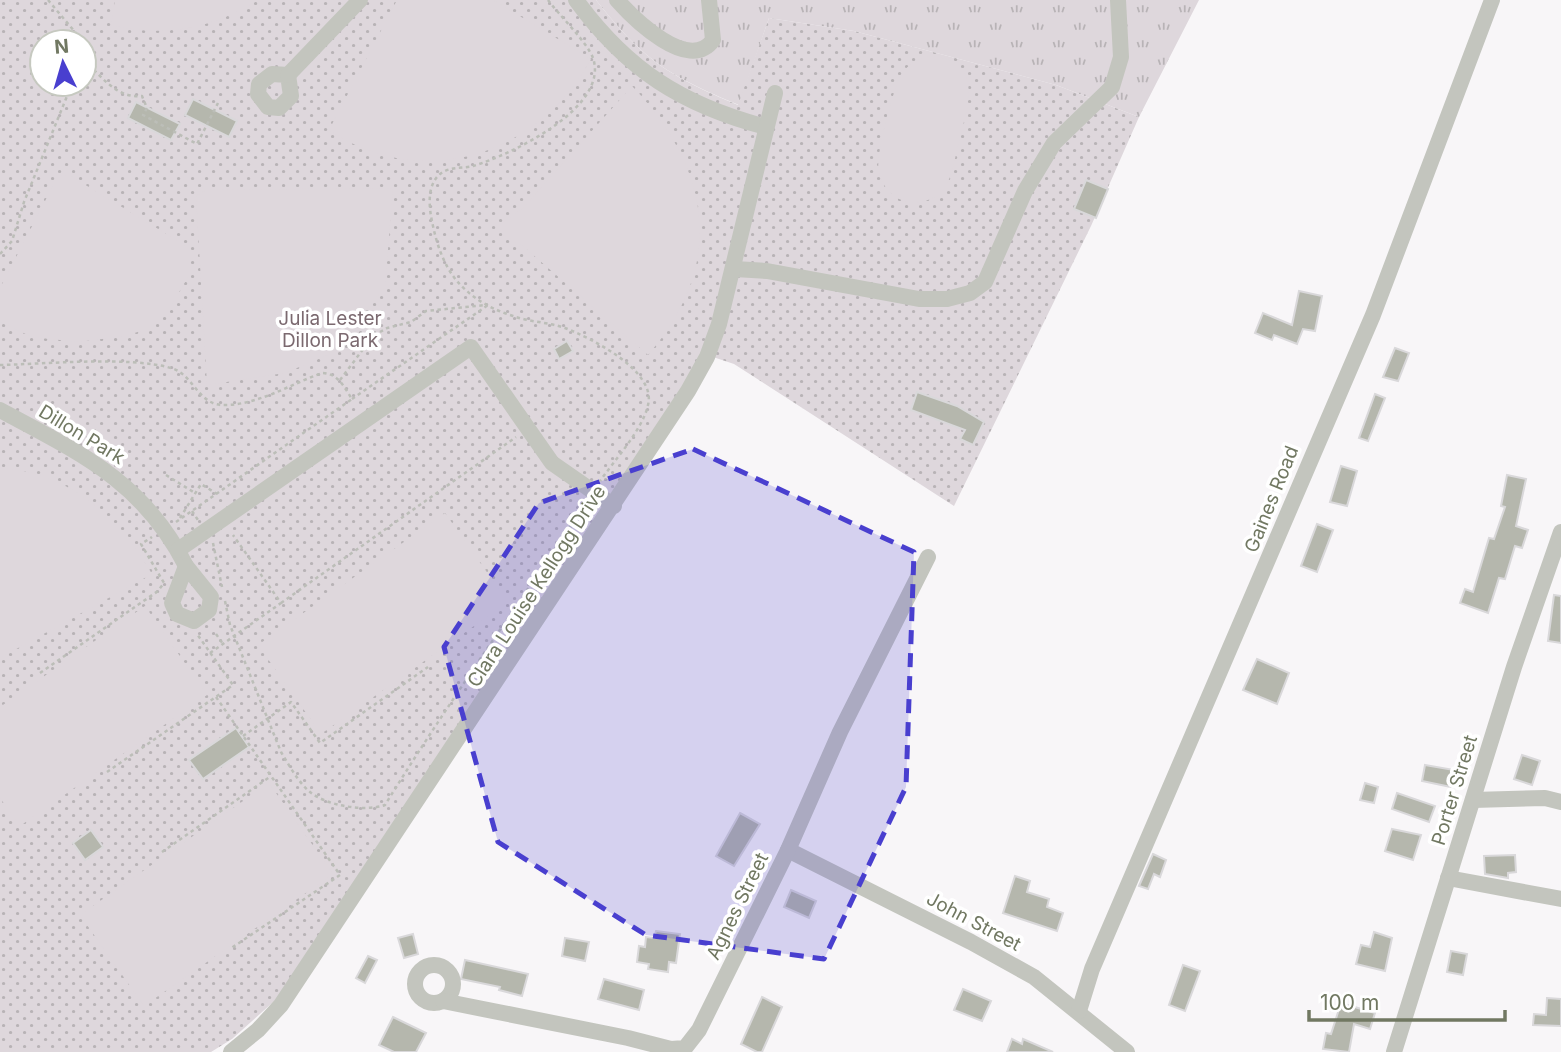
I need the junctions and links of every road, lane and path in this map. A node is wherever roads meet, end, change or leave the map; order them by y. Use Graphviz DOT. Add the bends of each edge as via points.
graph roads {
  1 [pos="48,0"];
  2 [pos="360,0"];
  3 [pos="548,0"];
  4 [pos="576,0"];
  5 [pos="617,0"];
  6 [pos="709,0"];
  7 [pos="1118,0"];
  8 [pos="1492,0"];
  9 [pos="69,28"];
  10 [pos="98,73"];
  11 [pos="288,75"];
  12 [pos="775,93"];
  13 [pos="66,98"];
  14 [pos="218,103"];
  15 [pos="766,127"];
  16 [pos="0,254"];
  17 [pos="735,269"];
  18 [pos="488,305"];
  19 [pos="0,365"];
  20 [pos="385,377"];
  21 [pos="340,380"];
  22 [pos="388,381"];
  23 [pos="370,387"];
  24 [pos="373,392"];
  25 [pos="352,399"];
  26 [pos="0,410"];
  27 [pos="316,424"];
  28 [pos="320,429"];
  29 [pos="517,436"];
  30 [pos="166,475"];
  31 [pos="438,484"];
  32 [pos="442,489"];
  33 [pos="593,492"];
  34 [pos="195,493"];
  35 [pos="217,494"];
  36 [pos="614,506"];
  37 [pos="192,511"];
  38 [pos="179,520"];
  39 [pos="385,522"];
  40 [pos="388,527"];
  41 [pos="164,529"];
  42 [pos="205,531"];
  43 [pos="233,535"];
  44 [pos="1558,546"];
  45 [pos="178,550"];
  46 [pos="928,557"];
  47 [pos="186,566"];
  48 [pos="222,587"];
  49 [pos="158,591"];
  50 [pos="157,600"];
  51 [pos="225,600"];
  52 [pos="281,603"];
  53 [pos="190,634"];
  54 [pos="216,634"];
  55 [pos="234,636"];
  56 [pos="223,643"];
  57 [pos="210,653"];
  58 [pos="428,667"];
  59 [pos="40,673"];
  60 [pos="216,697"];
  61 [pos="268,719"];
  62 [pos="243,736"];
  63 [pos="107,772"];
  64 [pos="271,776"];
  65 [pos="1472,800"];
  66 [pos="1561,802"];
  67 [pos="788,850"];
  68 [pos="162,852"];
  69 [pos="1448,878"];
  70 [pos="1561,899"];
  71 [pos="230,949"];
  72 [pos="443,1001"];
  73 [pos="1079,1011"];
  74 [pos="678,1051"];
  75 [pos="231,1052"];
  76 [pos="1127,1052"];
  77 [pos="1394,1052"];
  1 -- 9 [label="path"];
  2 -- 11 [label="street"];
  3 -- 18 [label="path" via="592,55 595,74 586,97 543,134 472,166 447,170 432,184 430,213 442,256 454,278"];
  4 -- 15 [label="street" via="623,56 656,82 690,100"];
  5 -- 6 [label="street" via="637,23 662,41 699,49 713,40"];
  7 -- 17 [label="street" via="1121,57 1112,87 1054,143 1025,191 985,282 970,293 919,299"];
  8 -- 73 [label="street, Gaines Road" via="1373,315 1092,969"];
  10 -- 14 [label="path" via="118,92 142,96 147,108 143,115 197,144"];
  12 -- 15 [label="street, Clara Louise Kellogg Drive"];
  13 -- 16 [label="path" via="12,241"];
  15 -- 17 [label="street, Clara Louise Kellogg Drive"];
  17 -- 36 [label="street, Clara Louise Kellogg Drive" via="707,357"];
  18 -- 20 [label="path"];
  18 -- 21 [label="path" via="426,311 411,322 387,328 373,337"];
  18 -- 33 [label="path" via="595,341 647,385 649,405"];
  19 -- 21 [label="path" via="168,367 182,373 207,400 223,405 253,400 322,373"];
  20 -- 22 [label="path"];
  20 -- 23 [label="path"];
  21 -- 25 [label="path"];
  23 -- 24 [label="path"];
  23 -- 25 [label="path"];
  25 -- 27 [label="path"];
  26 -- 41 [label="street, Dillon Park" via="103,467 132,491"];
  27 -- 28 [label="path"];
  27 -- 35 [label="path"];
  29 -- 32 [label="path"];
  30 -- 34 [label="path"];
  31 -- 32 [label="path"];
  32 -- 40 [label="path"];
  33 -- 36 [label="street"];
  33 -- 42 [label="street" via="552,463 471,347"];
  33 -- 61 [label="path" via="459,695 431,729 385,805 364,809 310,792 286,761"];
  34 -- 35 [label="path" via="201,484"];
  34 -- 38 [label="path"];
  35 -- 37 [label="path"];
  36 -- 75 [label="street, Clara Louise Kellogg Drive" via="281,1005"];
  37 -- 38 [label="path"];
  37 -- 42 [label="path"];
  38 -- 41 [label="path"];
  39 -- 40 [label="path"];
  40 -- 52 [label="path"];
  41 -- 45 [label="street, Dillon Park"];
  41 -- 49 [label="path" via="141,544 164,583"];
  42 -- 45 [label="street"];
  42 -- 48 [label="path" via="215,545"];
  43 -- 52 [label="path"];
  44 -- 65 [label="street, Porter Street"];
  45 -- 47 [label="street, Dillon Park"];
  46 -- 67 [label="street, Agnes Street" via="840,732"];
  49 -- 50 [label="path"];
  49 -- 59 [label="path"];
  51 -- 55 [label="path"];
  52 -- 55 [label="path"];
  53 -- 57 [label="path" via="195,632"];
  54 -- 56 [label="path"];
  55 -- 56 [label="path"];
  55 -- 61 [label="path"];
  56 -- 57 [label="path"];
  57 -- 60 [label="path" via="233,685"];
  58 -- 61 [label="path" via="320,743 291,702"];
  60 -- 62 [label="path"];
  60 -- 63 [label="path"];
  61 -- 62 [label="path"];
  62 -- 64 [label="path"];
  64 -- 68 [label="path"];
  64 -- 71 [label="path" via="340,875"];
  65 -- 66 [label="street" via="1545,798"];
  65 -- 69 [label="street, Porter Street"];
  67 -- 73 [label="street, John Street" via="971,942 1034,977"];
  67 -- 74 [label="street, Agnes Street" via="699,1030"];
  69 -- 70 [label="street"];
  69 -- 77 [label="street, Porter Street"];
  72 -- 74 [label="street, Agnes Street"];
  73 -- 76 [label="street, John Street"];
}
